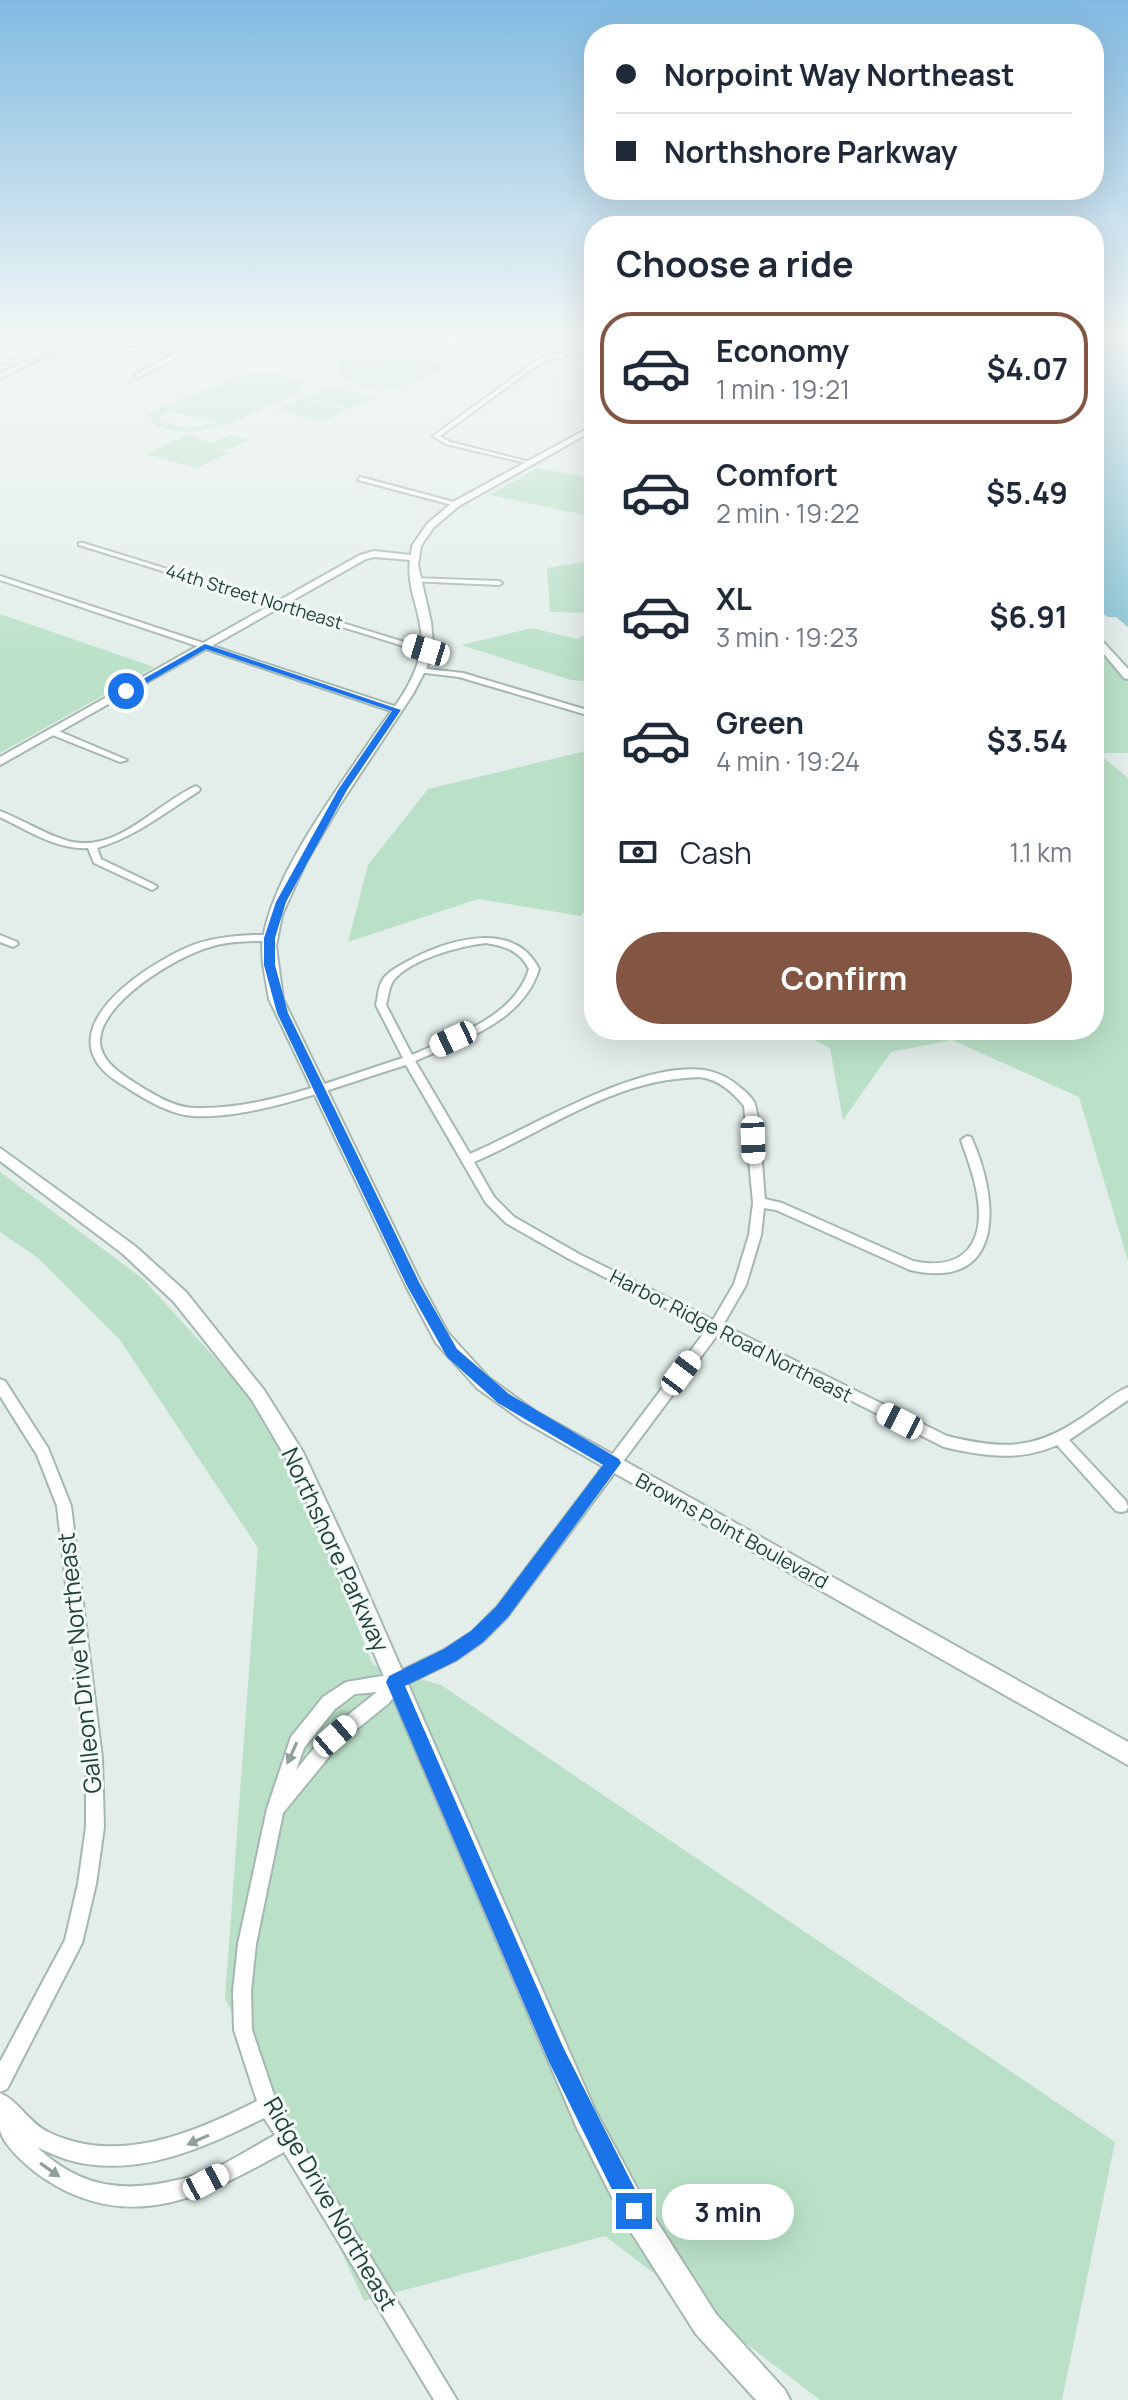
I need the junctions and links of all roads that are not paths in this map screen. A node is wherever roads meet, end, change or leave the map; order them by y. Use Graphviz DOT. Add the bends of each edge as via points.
graph roads {
  1 [pos="468,446"];
  2 [pos="559,446"];
  3 [pos="528,463"];
  4 [pos="360,479"];
  5 [pos="456,504"];
  6 [pos="81,544"];
  7 [pos="413,558"];
  8 [pos="0,578"];
  9 [pos="413,580"];
  10 [pos="499,583"];
  11 [pos="279,605"];
  12 [pos="205,646"];
  13 [pos="1104,647"];
  14 [pos="426,650"];
  15 [pos="421,670"];
  16 [pos="1128,676"];
  17 [pos="397,710"];
  18 [pos="584,712"];
  19 [pos="53,732"];
  20 [pos="123,760"];
  21 [pos="0,762"];
  22 [pos="196,789"];
  23 [pos="2,817"];
  24 [pos="92,846"];
  25 [pos="152,887"];
  26 [pos="0,938"];
  27 [pos="270,938"];
  28 [pos="13,944"];
  29 [pos="409,1060"];
  30 [pos="317,1086"];
  31 [pos="967,1140"];
  32 [pos="0,1153"];
  33 [pos="470,1159"];
  34 [pos="759,1203"];
  35 [pos="715,1328"];
  36 [pos="0,1385"];
  37 [pos="1128,1393"];
  38 [pos="1061,1440"];
  39 [pos="613,1463"];
  40 [pos="1121,1506"];
  41 [pos="395,1682"];
  42 [pos="1128,1754"];
  43 [pos="275,1809"];
  44 [pos="0,2082"];
  45 [pos="0,2103"];
  46 [pos="268,2106"];
  47 [pos="0,2112"];
  48 [pos="288,2139"];
  49 [pos="446,2400"];
  50 [pos="775,2400"];
  1 -- 3 [label="street"];
  2 -- 3 [label="street"];
  3 -- 5 [label="street"];
  4 -- 5 [label="street"];
  5 -- 7 [label="street" via="424,532"];
  6 -- 11 [label="street, 44th Street Northeast"];
  7 -- 9 [label="street"];
  7 -- 11 [label="street" via="363,557"];
  8 -- 12 [label="street"];
  9 -- 10 [label="street"];
  9 -- 14 [label="street" via="427,631"];
  11 -- 12 [label="street"];
  11 -- 14 [label="street, 44th Street Northeast"];
  12 -- 17 [label="street"];
  12 -- 19 [label="street"];
  13 -- 16 [label="main road"];
  14 -- 15 [label="street"];
  15 -- 17 [label="street"];
  15 -- 18 [label="street" via="460,675"];
  17 -- 27 [label="street" via="308,850 281,902"];
  19 -- 20 [label="street"];
  19 -- 21 [label="street"];
  22 -- 24 [label="street" via="114,840"];
  23 -- 24 [label="street" via="74,845"];
  24 -- 25 [label="street" via="97,861"];
  26 -- 28 [label="street"];
  27 -- 30 [label="street, Browns Point Boulevard" via="276,999"];
  27 -- 30 [label="street" via="213,942 174,959 109,1008 97,1025 94,1048 114,1077 170,1107 192,1112 235,1109"];
  29 -- 29 [label="street, Harbor Ridge Road Northeast" via="516,1003 533,978 527,954 502,943 476,941 393,975 383,988 381,1005"];
  29 -- 30 [label="street"];
  29 -- 33 [label="street, Harbor Ridge Road Northeast"];
  30 -- 39 [label="street, Browns Point Boulevard" via="452,1353 503,1399"];
  31 -- 34 [label="street" via="987,1221 973,1255 951,1266 910,1265 778,1206"];
  32 -- 41 [label="street, Northshore Parkway" via="129,1250 214,1335 296,1458"];
  33 -- 34 [label="street, Ridge Drive Northeast" via="602,1097 699,1073 726,1082 750,1105"];
  33 -- 35 [label="street, Harbor Ridge Road Northeast" via="490,1200 510,1220"];
  34 -- 35 [label="street, Ridge Drive Northeast" via="746,1270"];
  35 -- 38 [label="street, Harbor Ridge Road Northeast" via="944,1441 1008,1452"];
  35 -- 39 [label="street, Ridge Drive Northeast"];
  36 -- 44 [label="street, Galleon Drive Northeast" via="43,1452 64,1506 94,1758 95,1827 73,1943"];
  37 -- 38 [label="street, Harbor Ridge Road Northeast"];
  38 -- 40 [label="street"];
  39 -- 41 [label="street, Ridge Drive Northeast" via="502,1612 450,1655"];
  39 -- 42 [label="street, Browns Point Boulevard"];
  41 -- 43 [label="street, Ridge Drive Northeast" via="335,1736"];
  41 -- 43 [label="street, Ridge Drive Northeast, one-way" via="352,1687 313,1720 297,1743"];
  41 -- 50 [label="street, Northshore Parkway" via="586,2119 634,2211 706,2324"];
  43 -- 46 [label="street, Ridge Drive Northeast" via="242,1991 243,2030"];
  46 -- 45 [label="street, one-way" via="186,2145 146,2155 91,2155 39,2138"];
  46 -- 48 [label="street, Ridge Drive Northeast"];
  47 -- 48 [label="street, one-way" via="8,2129 40,2163 72,2185 117,2198 206,2182"];
  48 -- 49 [label="street, Ridge Drive Northeast"];
}
